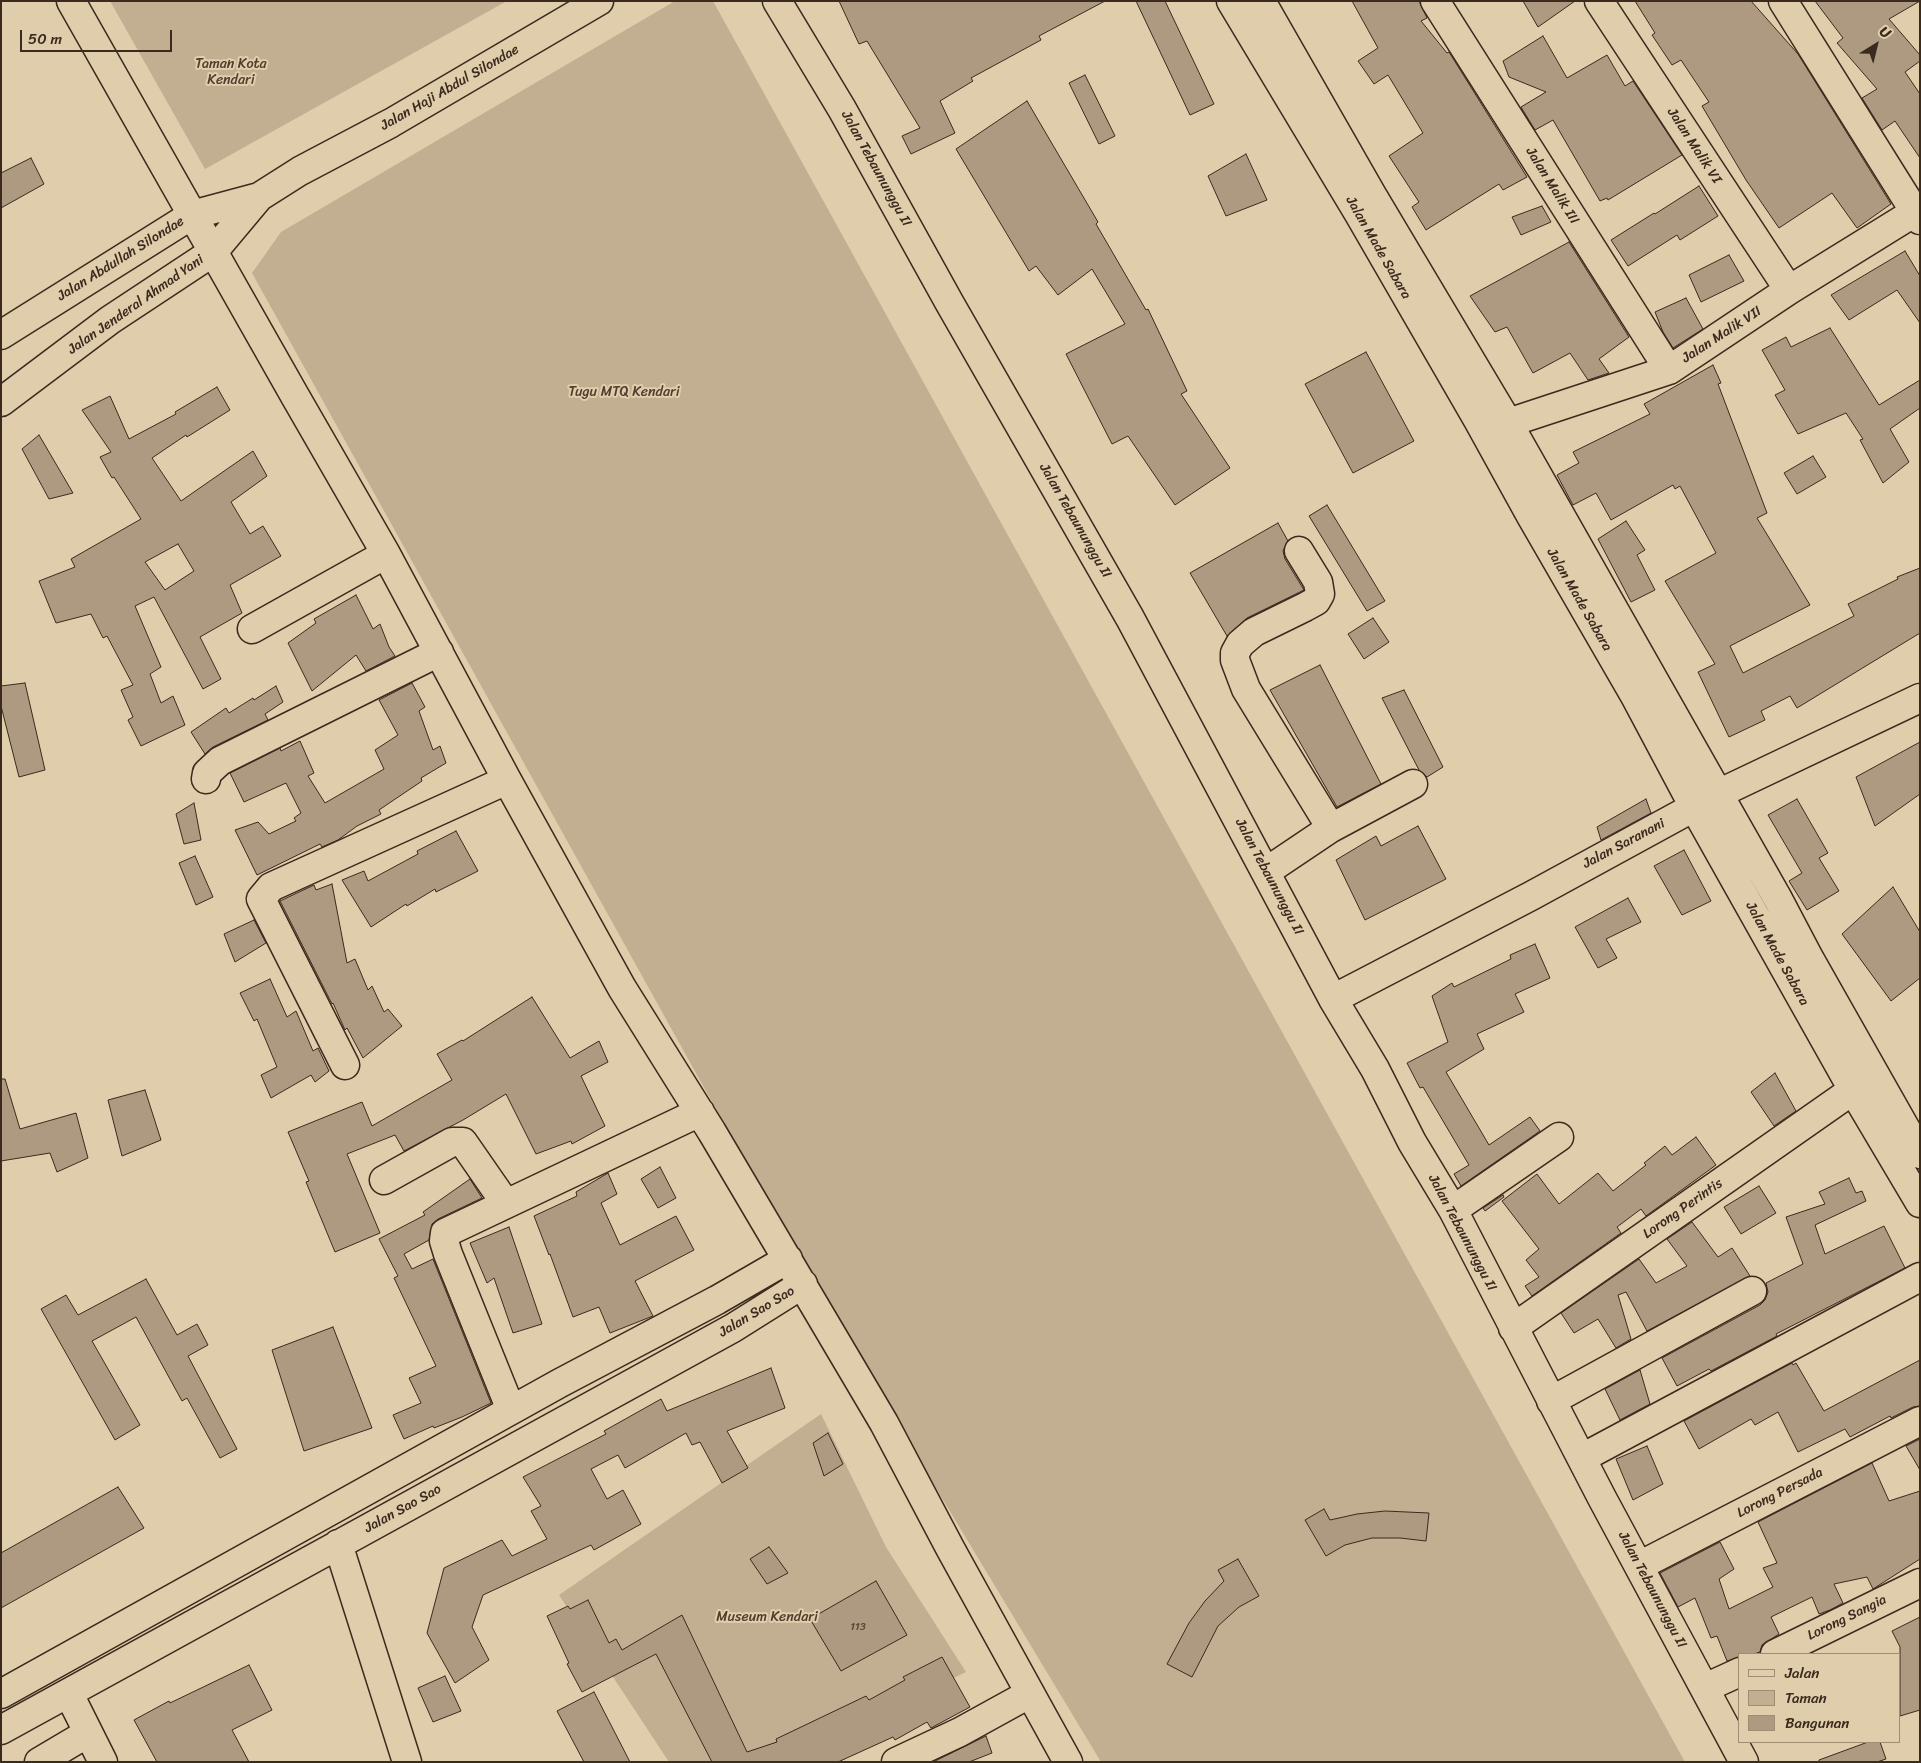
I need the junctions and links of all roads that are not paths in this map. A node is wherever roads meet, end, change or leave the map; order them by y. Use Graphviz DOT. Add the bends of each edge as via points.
graph roads {
  1 [pos="71,1"];
  2 [pos="599,1"];
  3 [pos="777,1"];
  4 [pos="1231,1"];
  5 [pos="1262,1"];
  6 [pos="1435,1"];
  7 [pos="1599,1"];
  8 [pos="1783,1"];
  9 [pos="300,171"];
  10 [pos="259,197"];
  11 [pos="1918,214"];
  12 [pos="192,215"];
  13 [pos="213,252"];
  14 [pos="1789,290"];
  15 [pos="1,335"];
  16 [pos="1669,370"];
  17 [pos="1,402"];
  18 [pos="1508,423"];
  19 [pos="1298,551"];
  20 [pos="386,554"];
  21 [pos="252,629"];
  22 [pos="440,652"];
  23 [pos="1920,698"];
  24 [pos="206,779"];
  25 [pos="507,780"];
  26 [pos="1413,784"];
  27 [pos="1718,794"];
  28 [pos="1694,807"];
  29 [pos="1331,828"];
  30 [pos="1266,871"];
  31 [pos="1333,998"];
  32 [pos="345,1065"];
  33 [pos="1853,1090"];
  34 [pos="700,1112"];
  35 [pos="1559,1137"];
  36 [pos="1920,1154"];
  37 [pos="384,1180"];
  38 [pos="1920,1203"];
  39 [pos="506,1204"];
  40 [pos="1453,1210"];
  41 [pos="788,1259"];
  42 [pos="1920,1276"];
  43 [pos="804,1284"];
  44 [pos="1752,1292"];
  45 [pos="1513,1328"];
  46 [pos="1551,1401"];
  47 [pos="511,1410"];
  48 [pos="1920,1421"];
  49 [pos="1582,1458"];
  50 [pos="338,1544"];
  51 [pos="1640,1566"];
  52 [pos="1920,1582"];
  53 [pos="1777,1653"];
  54 [pos="1738,1673"];
  55 [pos="1706,1688"];
  56 [pos="1,1694"];
  57 [pos="69,1694"];
  58 [pos="1030,1694"];
  59 [pos="1,1730"];
  60 [pos="88,1733"];
  61 [pos="38,1762"];
  62 [pos="103,1762"];
  63 [pos="407,1762"];
  64 [pos="896,1762"];
  65 [pos="1068,1762"];
  66 [pos="1744,1762"];
  1 -- 12 [label="main road"];
  2 -- 9 [label="main road, Jalan Haji Abdul Silondae" via="391,123"];
  3 -- 30 [label="main road, Jalan Tebaununggu II" via="842,109 948,302 1130,618"];
  4 -- 28 [label="main road, Jalan Made Sabara" via="1463,394 1635,696"];
  5 -- 18 [label="main road, Jalan Made Sabara" via="1372,195"];
  6 -- 16 [label="main road, Jalan Malik III"];
  7 -- 14 [label="main road, Jalan Malik VI"];
  8 -- 11 [label="main road"];
  9 -- 10 [label="main road, Jalan Abdullah Silondae"];
  10 -- 12 [label="main road, Jalan Abdullah Silondae"];
  10 -- 13 [label="main road, Jalan Jenderal Ahmad Yani"];
  11 -- 14 [label="main road, Jalan Malik VII"];
  12 -- 13 [label="main road"];
  12 -- 15 [label="main road, Jalan Abdullah Silondae"];
  13 -- 17 [label="main road, Jalan Jenderal Ahmad Yani" via="110,320"];
  13 -- 20 [label="main road"];
  14 -- 16 [label="main road, Jalan Malik VII"];
  16 -- 18 [label="main road, Jalan Malik VII"];
  18 -- 27 [label="main road, Jalan Made Sabara"];
  19 -- 29 [label="main road" via="1318,582 1320,594 1316,601 1254,632 1240,644 1235,660 1246,689"];
  20 -- 21 [label="main road"];
  20 -- 22 [label="main road"];
  22 -- 24 [label="main road" via="220,761 207,772"];
  22 -- 25 [label="main road"];
  23 -- 27 [label="main road, Jalan Saranani"];
  25 -- 32 [label="main road" via="271,887 261,899"];
  25 -- 34 [label="main road" via="622,988"];
  26 -- 29 [label="main road"];
  27 -- 28 [label="main road, Jalan Saranani"];
  27 -- 36 [label="main road, Jalan Made Sabara"];
  28 -- 31 [label="main road, Jalan Saranani"];
  28 -- 33 [label="main road, Jalan Made Sabara"];
  29 -- 30 [label="main road"];
  30 -- 31 [label="main road, Jalan Tebaununggu II"];
  31 -- 40 [label="main road, Jalan Tebaununggu II"];
  33 -- 38 [label="main road, Jalan Made Sabara"];
  33 -- 45 [label="main road, Lorong Perintis"];
  34 -- 39 [label="main road"];
  34 -- 41 [label="main road"];
  35 -- 40 [label="main road"];
  37 -- 39 [label="main road" via="452,1142 463,1142"];
  39 -- 47 [label="main road" via="448,1232 444,1241"];
  40 -- 45 [label="main road, Jalan Tebaununggu II"];
  41 -- 43 [label="main road"];
  41 -- 47 [label="main road"];
  42 -- 49 [label="main road"];
  43 -- 50 [label="main road, Jalan Sao Sao" via="733,1328"];
  43 -- 58 [label="main road" via="884,1423"];
  44 -- 46 [label="main road"];
  45 -- 46 [label="main road, Jalan Tebaununggu II"];
  46 -- 49 [label="main road, Jalan Tebaununggu II"];
  47 -- 56 [label="main road"];
  48 -- 51 [label="main road, Lorong Persada"];
  49 -- 51 [label="main road, Jalan Tebaununggu II"];
  50 -- 57 [label="main road, Jalan Sao Sao"];
  50 -- 63 [label="main road"];
  51 -- 55 [label="main road, Jalan Tebaununggu II"];
  52 -- 53 [label="main road, Lorong Sangia"];
  54 -- 55 [label="main road"];
  55 -- 66 [label="main road, Jalan Tebaununggu II"];
  57 -- 59 [label="main road, Jalan Sao Sao"];
  57 -- 60 [label="main road"];
  58 -- 64 [label="main road"];
  58 -- 65 [label="main road"];
  60 -- 61 [label="main road"];
  60 -- 62 [label="main road"];
}
